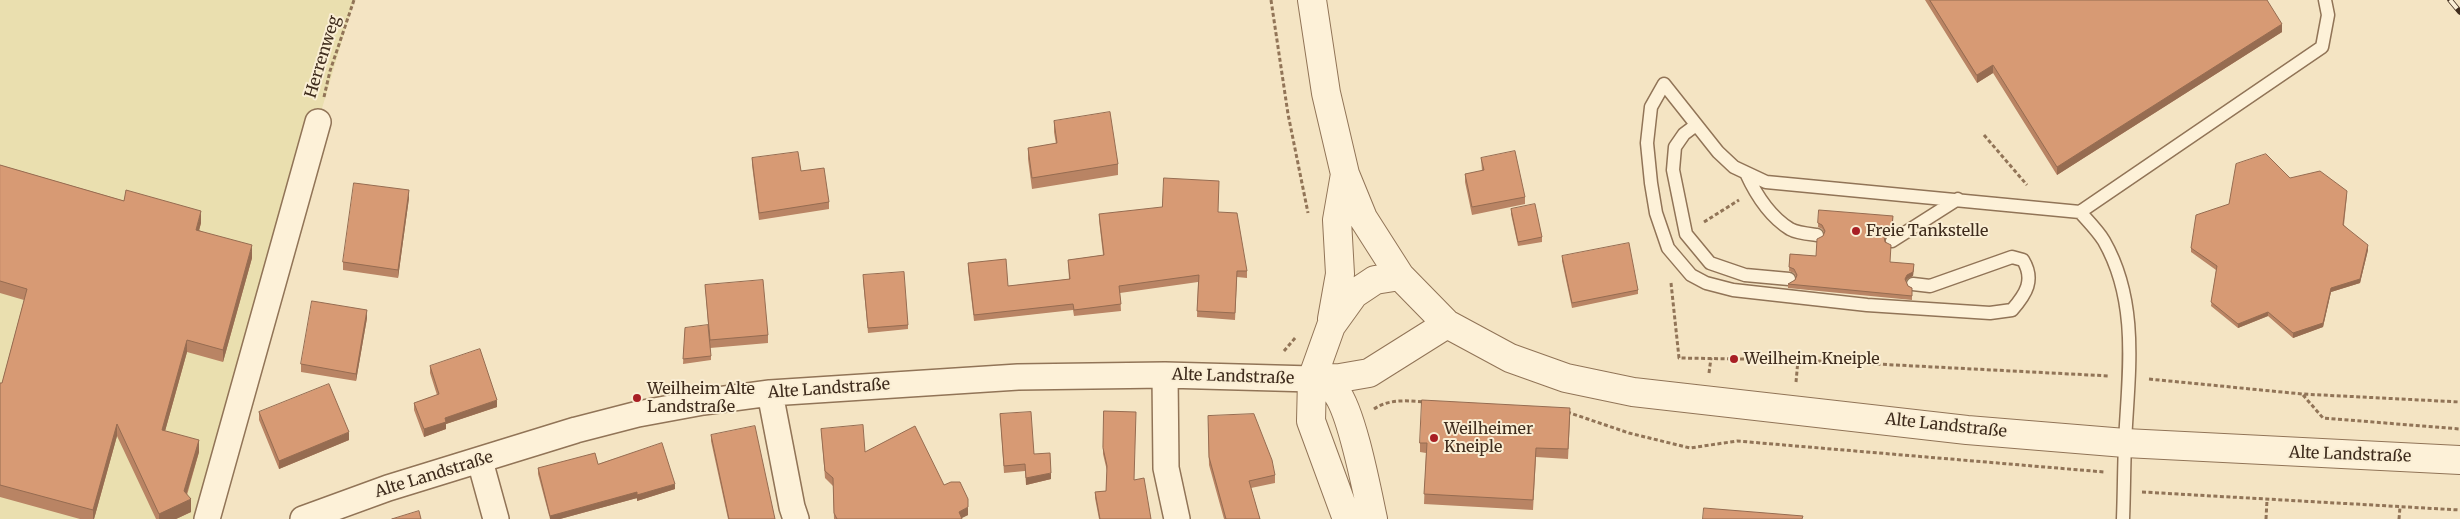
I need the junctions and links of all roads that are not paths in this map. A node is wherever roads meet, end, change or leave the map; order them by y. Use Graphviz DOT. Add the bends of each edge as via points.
graph roads {
  1 [pos="1312,0"];
  2 [pos="2325,0"];
  3 [pos="318,122"];
  4 [pos="1696,125"];
  5 [pos="1746,173"];
  6 [pos="1346,174"];
  7 [pos="1958,199"];
  8 [pos="2080,212"];
  9 [pos="1817,235"];
  10 [pos="1892,240"];
  11 [pos="1400,276"];
  12 [pos="1789,279"];
  13 [pos="1912,284"];
  14 [pos="1447,324"];
  15 [pos="1331,326"];
  16 [pos="1369,373"];
  17 [pos="1165,375"];
  18 [pos="1312,379"];
  19 [pos="770,393"];
  20 [pos="1348,418"];
  21 [pos="2126,443"];
  22 [pos="2460,460"];
  23 [pos="480,461"];
  24 [pos="1368,517"];
  25 [pos="207,519"];
  26 [pos="303,519"];
  27 [pos="496,519"];
  28 [pos="796,519"];
  29 [pos="1177,519"];
  30 [pos="2123,519"];
  1 -- 6 [label="street" via="1326,92"];
  2 -- 8 [label="lane" via="2328,15 2322,47"];
  3 -- 25 [label="street"];
  4 -- 5 [label="lane" via="1734,168"];
  4 -- 12 [label="lane" via="1674,148 1673,170 1686,234 1710,263 1745,275"];
  4 -- 13 [label="lane" via="1664,84 1650,107 1647,143 1656,213 1668,248 1691,275 1733,290 1867,305 1990,313 2012,310 2029,289 2029,276 2023,260 2012,257 1930,286"];
  5 -- 7 [label="lane" via="1766,182"];
  5 -- 9 [label="lane" via="1770,213 1791,230"];
  6 -- 11 [label="street" via="1363,218"];
  6 -- 15 [label="street" via="1337,220 1340,274"];
  7 -- 8 [label="lane"];
  7 -- 10 [label="lane"];
  8 -- 21 [label="lane" via="2104,240 2125,300 2131,340"];
  11 -- 14 [label="street, Alte Landstraße"];
  11 -- 15 [label="street, Alte Landstraße" via="1375,280 1354,294"];
  14 -- 16 [label="street, Alte Landstraße"];
  14 -- 21 [label="street, Alte Landstraße" via="1510,358 1566,378 1633,392 1967,430"];
  15 -- 18 [label="street, Alte Landstraße"];
  16 -- 18 [label="street, Alte Landstraße"];
  16 -- 20 [label="street"];
  17 -- 18 [label="street, Alte Landstraße"];
  17 -- 19 [label="street, Alte Landstraße" via="1018,377"];
  17 -- 29 [label="street" via="1166,468"];
  18 -- 20 [label="street" via="1336,392"];
  18 -- 24 [label="street" via="1311,421"];
  19 -- 23 [label="street, Alte Landstraße" via="638,414"];
  19 -- 28 [label="street"];
  20 -- 24 [label="street"];
  21 -- 22 [label="street, Alte Landstraße"];
  21 -- 30 [label="lane"];
  23 -- 26 [label="street, Alte Landstraße" via="388,488"];
  23 -- 27 [label="street"];
}
